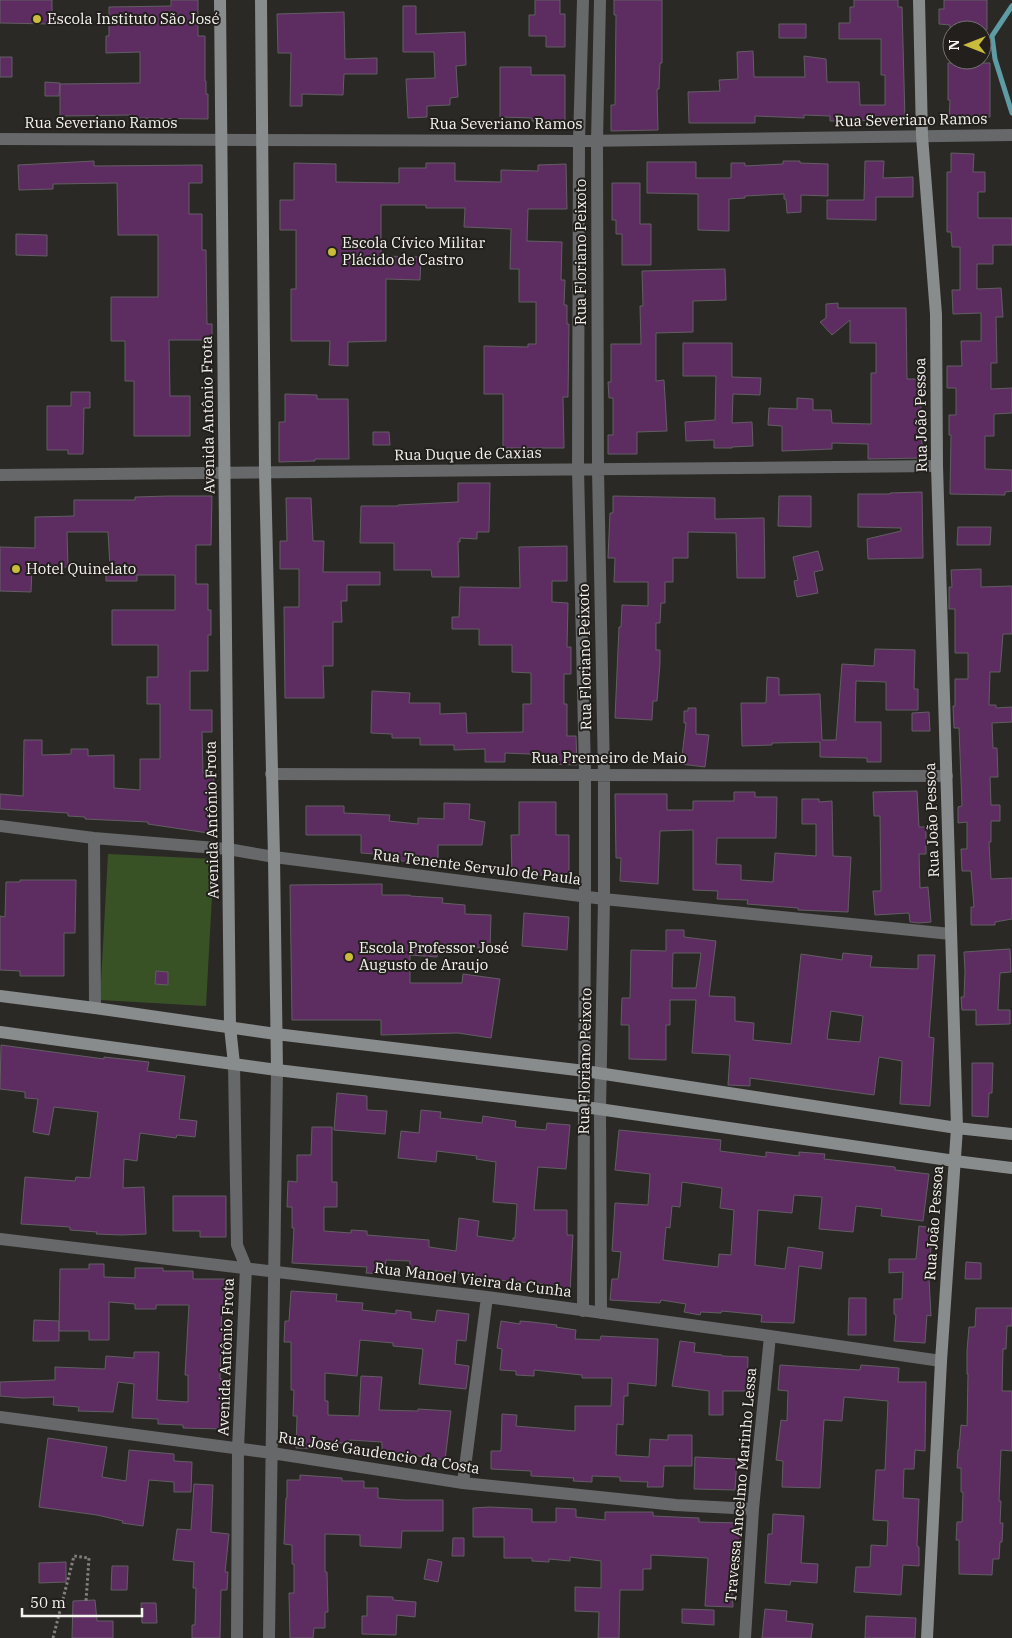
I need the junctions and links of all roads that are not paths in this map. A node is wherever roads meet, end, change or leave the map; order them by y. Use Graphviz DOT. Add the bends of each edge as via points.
graph roads {
  1 [pos="220,0"];
  2 [pos="261,0"];
  3 [pos="583,0"];
  4 [pos="600,0"];
  5 [pos="919,0"];
  6 [pos="1012,135"];
  7 [pos="922,136"];
  8 [pos="0,139"];
  9 [pos="222,140"];
  10 [pos="263,140"];
  11 [pos="579,141"];
  12 [pos="597,141"];
  13 [pos="937,466"];
  14 [pos="578,469"];
  15 [pos="598,470"];
  16 [pos="265,472"];
  17 [pos="225,473"];
  18 [pos="0,475"];
  19 [pos="271,774"];
  20 [pos="584,774"];
  21 [pos="604,774"];
  22 [pos="947,776"];
  23 [pos="0,826"];
  24 [pos="94,838"];
  25 [pos="228,849"];
  26 [pos="274,857"];
  27 [pos="585,897"];
  28 [pos="604,899"];
  29 [pos="952,934"];
  30 [pos="0,996"];
  31 [pos="95,1008"];
  32 [pos="230,1027"];
  33 [pos="0,1032"];
  34 [pos="276,1034"];
  35 [pos="234,1064"];
  36 [pos="276,1070"];
  37 [pos="585,1071"];
  38 [pos="602,1074"];
  39 [pos="585,1107"];
  40 [pos="600,1110"];
  41 [pos="957,1128"];
  42 [pos="1012,1134"];
  43 [pos="955,1161"];
  44 [pos="1012,1168"];
  45 [pos="0,1239"];
  46 [pos="246,1267"];
  47 [pos="275,1272"];
  48 [pos="487,1297"];
  49 [pos="583,1311"];
  50 [pos="601,1313"];
  51 [pos="770,1336"];
  52 [pos="941,1361"];
  53 [pos="0,1417"];
  54 [pos="238,1449"];
  55 [pos="272,1453"];
  56 [pos="463,1483"];
  57 [pos="754,1509"];
  58 [pos="237,1638"];
  59 [pos="270,1638"];
  60 [pos="745,1638"];
  61 [pos="927,1638"];
  1 -- 9 [label="street, Avenida Antônio Frota"];
  2 -- 10 [label="street"];
  3 -- 11 [label="street, Rua Floriano Peixoto"];
  4 -- 12 [label="street, Rua Floriano Peixoto"];
  5 -- 7 [label="street, Rua João Pessoa"];
  6 -- 7 [label="street, Rua Severiano Ramos"];
  7 -- 12 [label="street, Rua Severiano Ramos"];
  7 -- 13 [label="street, Rua João Pessoa" via="936,314"];
  8 -- 9 [label="street, Rua Severiano Ramos"];
  9 -- 10 [label="street, Rua Severiano Ramos"];
  9 -- 17 [label="street, Avenida Antônio Frota"];
  10 -- 11 [label="street, Rua Severiano Ramos"];
  10 -- 16 [label="street"];
  11 -- 12 [label="street, Rua Severiano Ramos"];
  11 -- 14 [label="street, Rua Floriano Peixoto"];
  12 -- 15 [label="street, Rua Floriano Peixoto"];
  13 -- 15 [label="street, Rua Duque de Caxias"];
  13 -- 22 [label="street, Rua João Pessoa"];
  14 -- 15 [label="street, Rua Duque de Caxias"];
  14 -- 16 [label="street, Rua Duque de Caxias"];
  14 -- 20 [label="street, Rua Floriano Peixoto"];
  15 -- 21 [label="street, Rua Floriano Peixoto"];
  16 -- 17 [label="street, Rua Duque de Caxias"];
  16 -- 19 [label="street"];
  17 -- 18 [label="street, Rua Duque de Caxias"];
  17 -- 25 [label="street, Avenida Antônio Frota"];
  19 -- 20 [label="street, Rua Premeiro de Maio"];
  19 -- 26 [label="street"];
  20 -- 21 [label="street, Rua Premeiro de Maio"];
  20 -- 27 [label="street, Rua Floriano Peixoto"];
  21 -- 22 [label="street, Rua Premeiro de Maio"];
  21 -- 28 [label="street, Rua Floriano Peixoto"];
  22 -- 29 [label="street, Rua João Pessoa"];
  23 -- 24 [label="street, Rua Tenente Servulo de Paula"];
  24 -- 25 [label="street, Rua Tenente Servulo de Paula"];
  24 -- 31 [label="street"];
  25 -- 26 [label="street, Rua Tenente Servulo de Paula"];
  25 -- 32 [label="street, Avenida Antônio Frota"];
  26 -- 27 [label="street, Rua Tenente Servulo de Paula"];
  26 -- 34 [label="street"];
  27 -- 28 [label="street, Rua Tenente Servulo de Paula"];
  27 -- 37 [label="street, Rua Floriano Peixoto"];
  28 -- 29 [label="street, Rua Tenente Servulo de Paula"];
  28 -- 38 [label="street, Rua Floriano Peixoto"];
  29 -- 41 [label="street, Rua João Pessoa"];
  30 -- 31 [label="street"];
  31 -- 32 [label="street"];
  32 -- 34 [label="street"];
  32 -- 35 [label="street, Avenida Antônio Frota"];
  33 -- 35 [label="street"];
  34 -- 36 [label="street"];
  34 -- 37 [label="street"];
  35 -- 36 [label="street"];
  35 -- 46 [label="street, Avenida Antônio Frota" via="237,1245"];
  36 -- 39 [label="street"];
  36 -- 47 [label="street"];
  37 -- 38 [label="street"];
  37 -- 39 [label="street, Rua Floriano Peixoto"];
  38 -- 40 [label="street, Rua Floriano Peixoto"];
  38 -- 41 [label="street"];
  39 -- 40 [label="street"];
  39 -- 49 [label="street, Rua Floriano Peixoto"];
  40 -- 43 [label="street"];
  40 -- 50 [label="street, Rua Floriano Peixoto"];
  41 -- 42 [label="street"];
  41 -- 43 [label="street, Rua João Pessoa"];
  43 -- 44 [label="street"];
  43 -- 52 [label="street, Rua João Pessoa"];
  45 -- 46 [label="street, Rua Manoel Vieira da Cunha"];
  46 -- 47 [label="street, Rua Manoel Vieira da Cunha"];
  46 -- 54 [label="street, Avenida Antônio Frota"];
  47 -- 48 [label="street, Rua Manoel Vieira da Cunha"];
  47 -- 55 [label="street"];
  48 -- 49 [label="street, Rua Manoel Vieira da Cunha"];
  48 -- 56 [label="street"];
  49 -- 50 [label="street, Rua Manoel Vieira da Cunha"];
  50 -- 51 [label="street, Rua Manoel Vieira da Cunha"];
  51 -- 52 [label="street, Rua Manoel Vieira da Cunha"];
  51 -- 57 [label="street, Travessa Ancelmo Marinho Lessa"];
  52 -- 61 [label="street, Rua João Pessoa"];
  53 -- 54 [label="street, Rua José Gaudencio da Costa"];
  54 -- 55 [label="street, Rua José Gaudencio da Costa"];
  54 -- 58 [label="street, Avenida Antônio Frota"];
  55 -- 56 [label="street, Rua José Gaudencio da Costa"];
  55 -- 59 [label="street"];
  56 -- 57 [label="street, Rua José Gaudencio da Costa" via="676,1505"];
  57 -- 60 [label="street, Travessa Ancelmo Marinho Lessa"];
}
